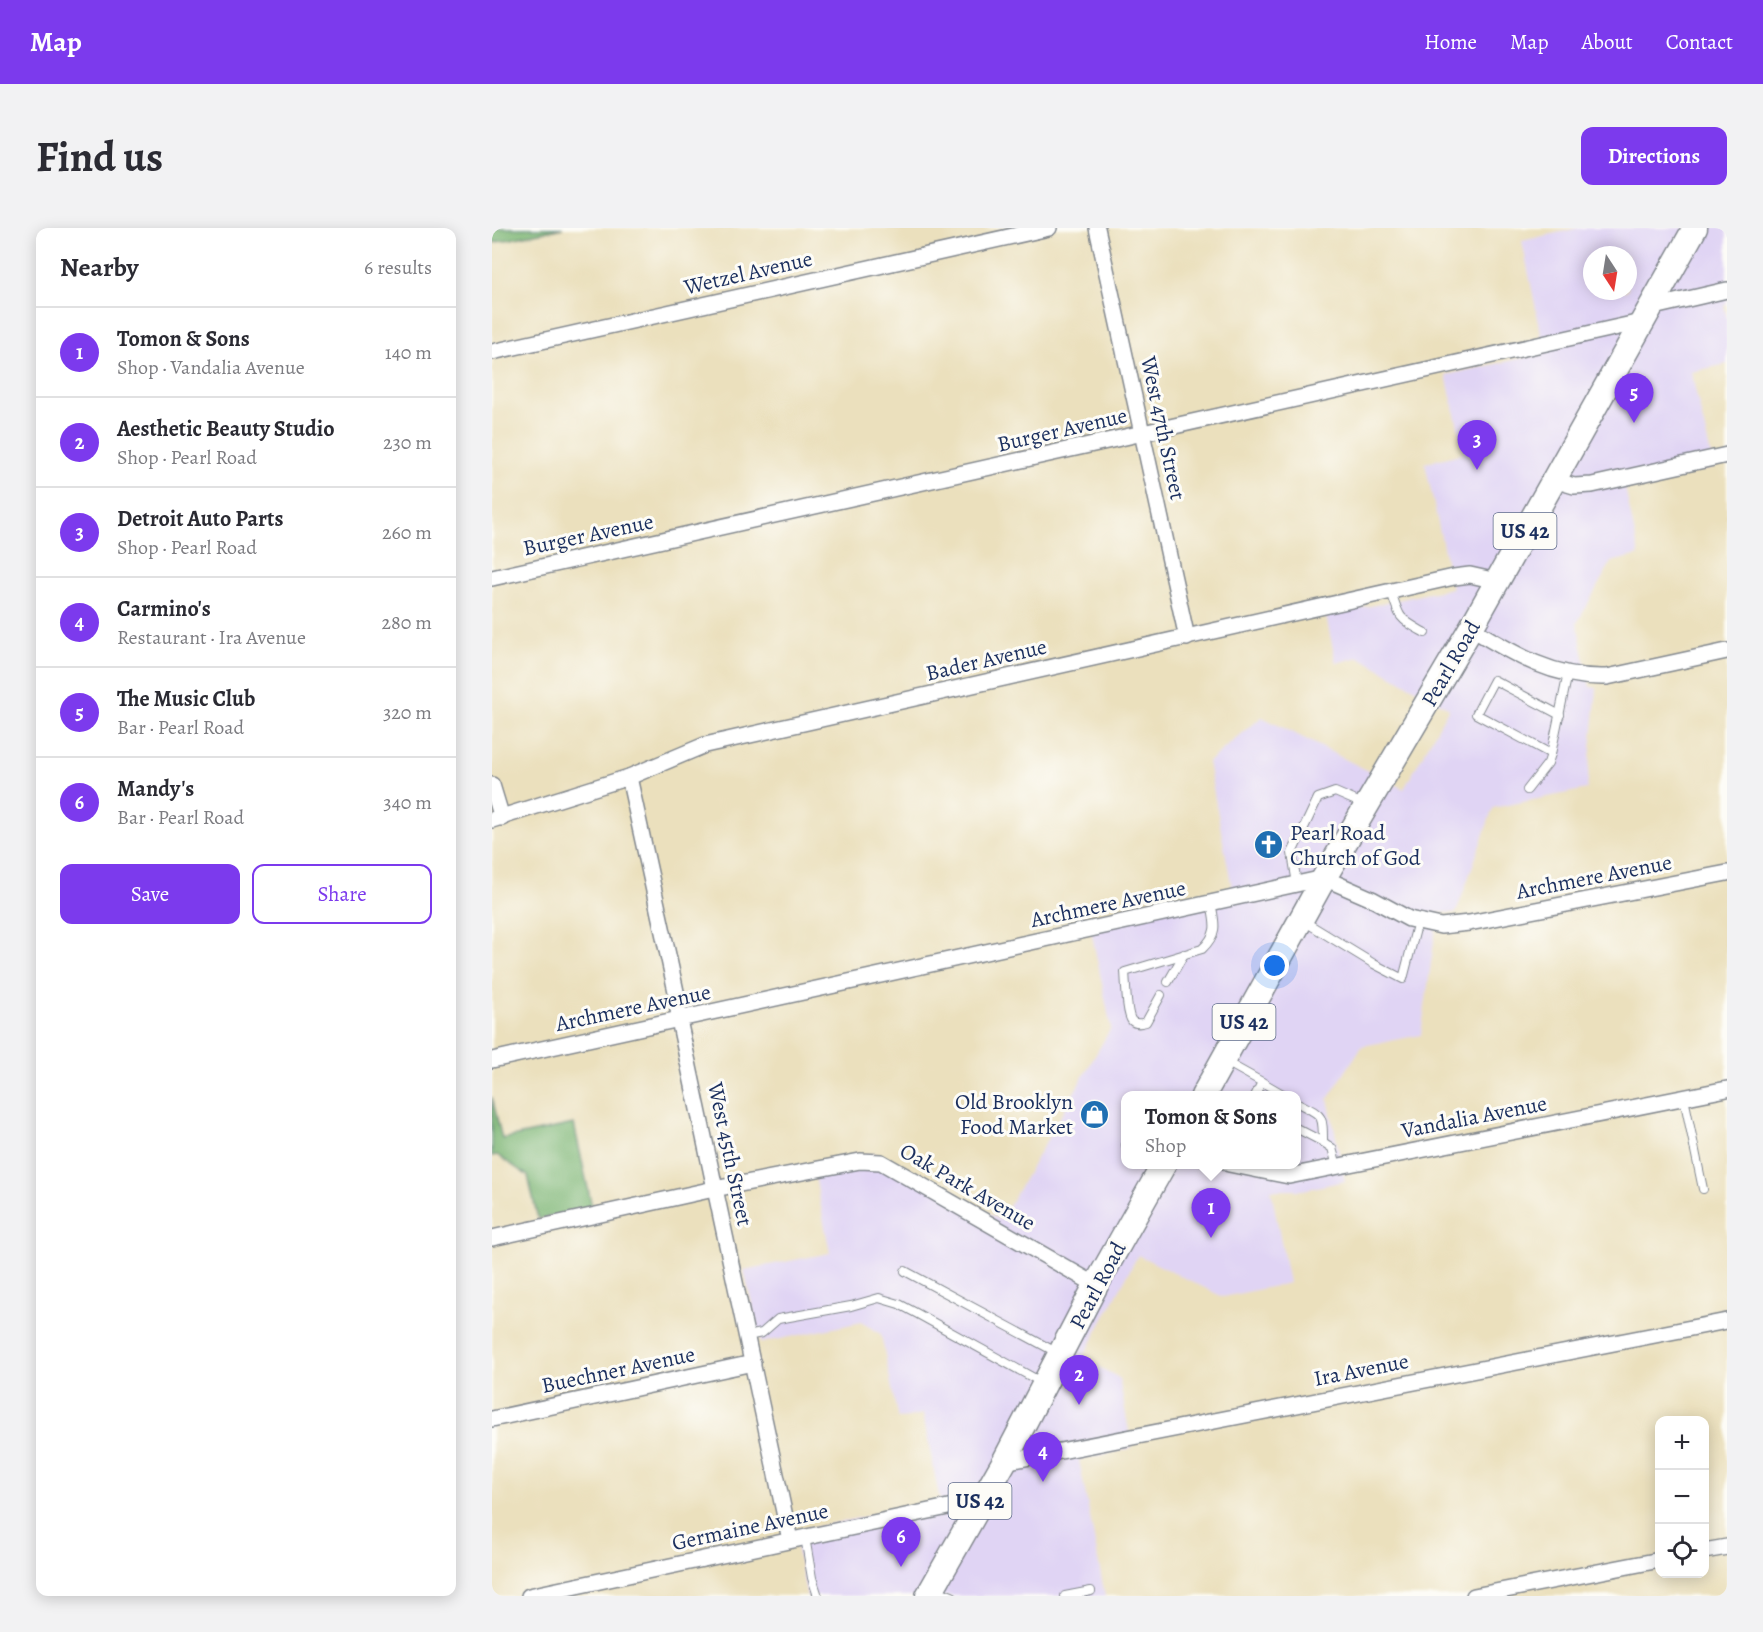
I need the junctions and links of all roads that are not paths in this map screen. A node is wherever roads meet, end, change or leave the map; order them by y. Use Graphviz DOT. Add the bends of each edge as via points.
graph roads {
  1 [pos="1049,228"];
  2 [pos="1097,228"];
  3 [pos="1695,228"];
  4 [pos="1727,290"];
  5 [pos="1645,315"];
  6 [pos="492,352"];
  7 [pos="1143,434"];
  8 [pos="1727,455"];
  9 [pos="1554,480"];
  10 [pos="492,578"];
  11 [pos="1497,581"];
  12 [pos="1391,591"];
  13 [pos="1471,628"];
  14 [pos="1425,633"];
  15 [pos="1187,638"];
  16 [pos="1727,651"];
  17 [pos="1568,673"];
  18 [pos="1560,715"];
  19 [pos="1551,754"];
  20 [pos="629,777"];
  21 [pos="492,785"];
  22 [pos="1527,790"];
  23 [pos="1367,805"];
  24 [pos="497,819"];
  25 [pos="1727,873"];
  26 [pos="1324,878"];
  27 [pos="1297,884"];
  28 [pos="1211,903"];
  29 [pos="1301,920"];
  30 [pos="1418,921"];
  31 [pos="1184,954"];
  32 [pos="1168,982"];
  33 [pos="1161,995"];
  34 [pos="679,1020"];
  35 [pos="492,1060"];
  36 [pos="1222,1060"];
  37 [pos="1262,1082"];
  38 [pos="1727,1089"];
  39 [pos="1205,1091"];
  40 [pos="1257,1091"];
  41 [pos="1279,1091"];
  42 [pos="1684,1098"];
  43 [pos="1301,1105"];
  44 [pos="1301,1131"];
  45 [pos="1323,1142"];
  46 [pos="1337,1166"];
  47 [pos="1159,1169"];
  48 [pos="1254,1169"];
  49 [pos="1703,1188"];
  50 [pos="714,1189"];
  51 [pos="492,1238"];
  52 [pos="905,1271"];
  53 [pos="1096,1285"];
  54 [pos="1727,1321"];
  55 [pos="747,1336"];
  56 [pos="1060,1354"];
  57 [pos="753,1363"];
  58 [pos="1045,1384"];
  59 [pos="492,1419"];
  60 [pos="1004,1462"];
  61 [pos="981,1500"];
  62 [pos="797,1538"];
  63 [pos="1727,1547"];
  64 [pos="1709,1550"];
  65 [pos="1655,1561"];
  66 [pos="1091,1591"];
  67 [pos="937,1593"];
  68 [pos="529,1596"];
  69 [pos="818,1596"];
  70 [pos="1065,1596"];
  71 [pos="1474,1596"];
  1 -- 6 [label="street, Wetzel Avenue"];
  2 -- 7 [label="street, West 47th Street"];
  3 -- 5 [label="main road, Pearl Road / US 42"];
  4 -- 5 [label="street, Burger Avenue"];
  5 -- 7 [label="street, Burger Avenue"];
  5 -- 9 [label="main road, Pearl Road / US 42"];
  7 -- 10 [label="street, Burger Avenue"];
  7 -- 15 [label="street, West 47th Street"];
  8 -- 9 [label="street" via="1592,485 1574,486"];
  9 -- 11 [label="main road, Pearl Road / US 42"];
  11 -- 12 [label="street, Bader Avenue" via="1470,575"];
  11 -- 13 [label="main road, Pearl Road / US 42"];
  12 -- 14 [label="lane" via="1402,621"];
  12 -- 15 [label="street, Bader Avenue"];
  13 -- 17 [label="street" via="1539,666"];
  13 -- 23 [label="main road, Pearl Road / US 42"];
  15 -- 20 [label="street, Bader Avenue" via="705,745"];
  16 -- 17 [label="street" via="1607,678"];
  17 -- 18 [label="lane"];
  18 -- 19 [label="lane"];
  18 -- 19 [label="lane" via="1494,680 1476,714"];
  19 -- 22 [label="lane"];
  20 -- 24 [label="street, Bader Avenue"];
  20 -- 34 [label="street, West 45th Street"];
  21 -- 24 [label="street"];
  23 -- 26 [label="main road, Pearl Road / US 42"];
  23 -- 27 [label="lane" via="1335,792 1318,798 1292,852"];
  25 -- 30 [label="street, Archmere Avenue" via="1469,923 1441,926"];
  26 -- 27 [label="street, Archmere Avenue"];
  26 -- 29 [label="main road, Pearl Road / US 42"];
  26 -- 30 [label="street, Archmere Avenue"];
  27 -- 28 [label="street, Archmere Avenue"];
  28 -- 31 [label="lane" via="1215,926 1210,942 1202,949"];
  28 -- 34 [label="street, Archmere Avenue"];
  29 -- 30 [label="lane" via="1403,979"];
  29 -- 36 [label="main road, Pearl Road / US 42"];
  31 -- 32 [label="lane"];
  31 -- 33 [label="lane" via="1125,972 1132,1021 1146,1022"];
  34 -- 35 [label="street, Archmere Avenue"];
  34 -- 50 [label="street, West 45th Street"];
  36 -- 37 [label="lane"];
  36 -- 39 [label="main road, Pearl Road / US 42"];
  37 -- 40 [label="lane"];
  37 -- 41 [label="lane"];
  38 -- 42 [label="street, Vandalia Avenue"];
  42 -- 46 [label="street, Vandalia Avenue"];
  42 -- 49 [label="lane"];
  43 -- 45 [label="lane" via="1323,1120"];
  44 -- 45 [label="lane"];
  45 -- 46 [label="lane" via="1332,1148"];
  46 -- 48 [label="street, Vandalia Avenue" via="1289,1176"];
  47 -- 53 [label="main road, Pearl Road / US 42"];
  50 -- 51 [label="street, Oak Park Avenue"];
  50 -- 53 [label="street, Oak Park Avenue" via="860,1161 881,1162"];
  50 -- 55 [label="street, West 45th Street"];
  52 -- 56 [label="lane"];
  53 -- 56 [label="main road, Pearl Road / US 42"];
  54 -- 60 [label="street, Ira Avenue"];
  55 -- 57 [label="street, West 45th Street"];
  55 -- 58 [label="lane" via="762,1333 778,1319 879,1298 899,1304"];
  56 -- 58 [label="main road, Pearl Road / US 42"];
  57 -- 59 [label="street, Buechner Avenue"];
  57 -- 62 [label="street, West 45th Street"];
  58 -- 60 [label="main road, Pearl Road / US 42"];
  60 -- 61 [label="main road, Pearl Road / US 42"];
  61 -- 62 [label="street, Germaine Avenue"];
  61 -- 67 [label="main road, Pearl Road / US 42"];
  62 -- 68 [label="street, Germaine Avenue"];
  62 -- 69 [label="lane"];
  63 -- 64 [label="street"];
  65 -- 71 [label="street"];
  66 -- 70 [label="lane"];
}
